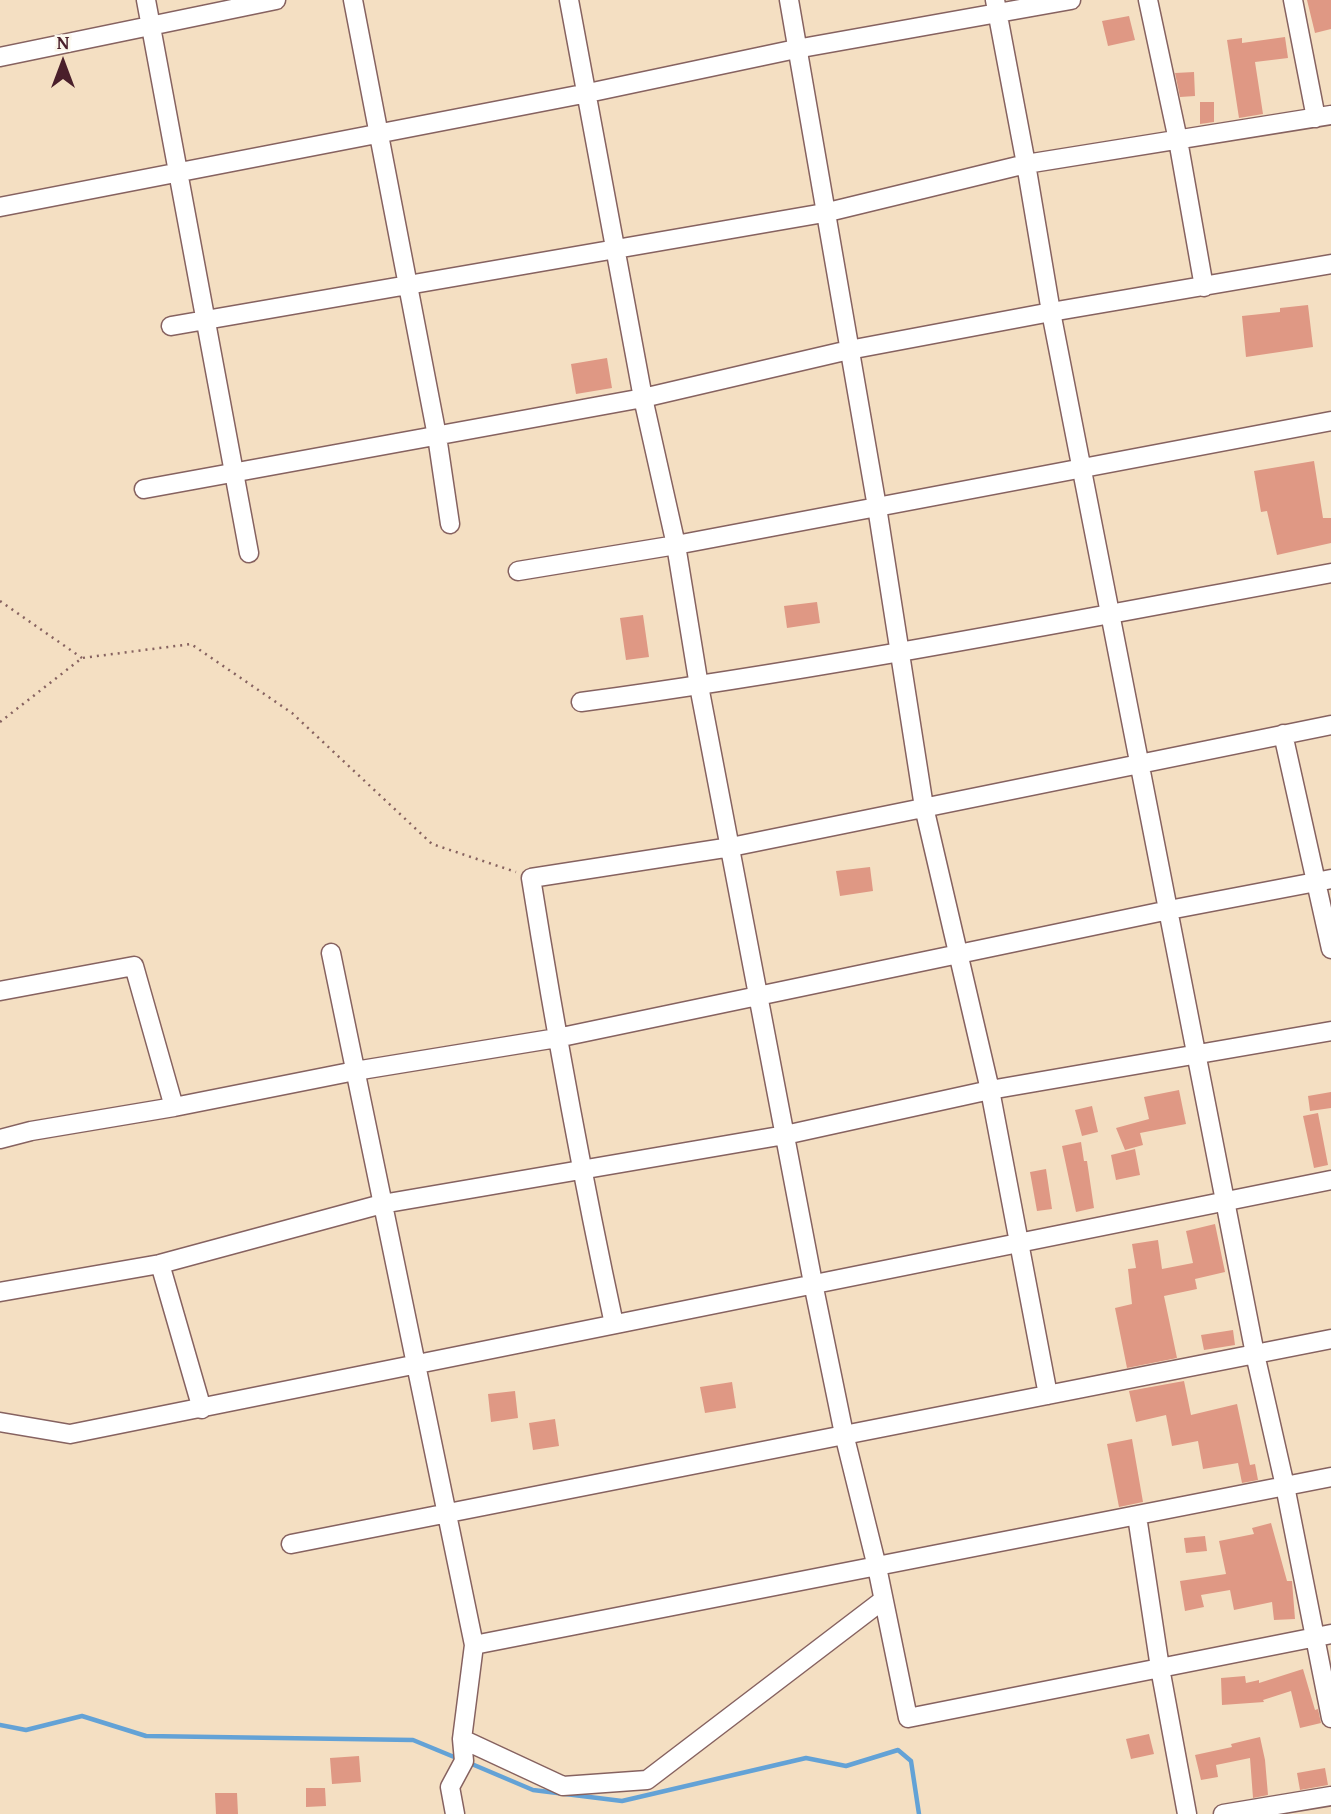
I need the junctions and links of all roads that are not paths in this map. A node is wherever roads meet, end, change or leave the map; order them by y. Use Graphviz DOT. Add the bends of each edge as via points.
graph roads {
  1 [pos="146,0"];
  2 [pos="276,0"];
  3 [pos="353,0"];
  4 [pos="569,0"];
  5 [pos="789,0"];
  6 [pos="1071,0"];
  7 [pos="1148,0"];
  8 [pos="1293,0"];
  9 [pos="996,6"];
  10 [pos="151,26"];
  11 [pos="796,49"];
  12 [pos="0,57"];
  13 [pos="588,93"];
  14 [pos="1323,116"];
  15 [pos="378,134"];
  16 [pos="1178,140"];
  17 [pos="1026,164"];
  18 [pos="178,173"];
  19 [pos="0,207"];
  20 [pos="824,213"];
  21 [pos="617,250"];
  22 [pos="1331,264"];
  23 [pos="408,286"];
  24 [pos="1204,287"];
  25 [pos="1051,312"];
  26 [pos="205,320"];
  27 [pos="171,326"];
  28 [pos="849,350"];
  29 [pos="643,398"];
  30 [pos="1331,421"];
  31 [pos="437,436"];
  32 [pos="1083,469"];
  33 [pos="234,473"];
  34 [pos="144,489"];
  35 [pos="877,507"];
  36 [pos="450,524"];
  37 [pos="677,545"];
  38 [pos="249,553"];
  39 [pos="519,571"];
  40 [pos="1331,573"];
  41 [pos="1112,613"];
  42 [pos="900,652"];
  43 [pos="699,686"];
  44 [pos="581,702"];
  45 [pos="1331,725"];
  46 [pos="1283,734"];
  47 [pos="1141,762"];
  48 [pos="924,807"];
  49 [pos="731,846"];
  50 [pos="1324,881"];
  51 [pos="1169,910"];
  52 [pos="1331,950"];
  53 [pos="331,953"];
  54 [pos="959,954"];
  55 [pos="0,991"];
  56 [pos="758,997"];
  57 [pos="1331,1031"];
  58 [pos="557,1038"];
  59 [pos="1197,1055"];
  60 [pos="355,1071"];
  61 [pos="990,1090"];
  62 [pos="174,1107"];
  63 [pos="785,1135"];
  64 [pos="0,1139"];
  65 [pos="581,1169"];
  66 [pos="1331,1180"];
  67 [pos="1226,1201"];
  68 [pos="382,1204"];
  69 [pos="1018,1242"];
  70 [pos="160,1264"];
  71 [pos="813,1283"];
  72 [pos="0,1292"];
  73 [pos="614,1324"];
  74 [pos="1331,1339"];
  75 [pos="1255,1354"];
  76 [pos="417,1366"];
  77 [pos="1048,1395"];
  78 [pos="202,1409"];
  79 [pos="0,1422"];
  80 [pos="844,1434"];
  81 [pos="1331,1477"];
  82 [pos="1285,1486"];
  83 [pos="447,1514"];
  84 [pos="1137,1516"];
  85 [pos="292,1544"];
  86 [pos="877,1567"];
  87 [pos="883,1600"];
  88 [pos="1323,1636"];
  89 [pos="474,1645"];
  90 [pos="1160,1668"];
  91 [pos="1331,1718"];
  92 [pos="462,1738"];
  93 [pos="1331,1796"];
  94 [pos="455,1814"];
  95 [pos="1187,1814"];
  96 [pos="1223,1814"];
  1 -- 10 [label="street"];
  2 -- 10 [label="street"];
  3 -- 15 [label="street"];
  4 -- 13 [label="street"];
  5 -- 11 [label="street"];
  6 -- 9 [label="street"];
  7 -- 16 [label="street"];
  8 -- 14 [label="street"];
  9 -- 11 [label="street"];
  9 -- 17 [label="street"];
  10 -- 12 [label="street"];
  10 -- 18 [label="street"];
  11 -- 13 [label="street"];
  11 -- 20 [label="street"];
  13 -- 15 [label="street"];
  13 -- 21 [label="street"];
  14 -- 16 [label="street"];
  15 -- 18 [label="street"];
  15 -- 23 [label="street"];
  16 -- 17 [label="street"];
  16 -- 24 [label="street"];
  17 -- 20 [label="street"];
  17 -- 25 [label="street"];
  18 -- 19 [label="street"];
  18 -- 26 [label="street"];
  20 -- 21 [label="street"];
  20 -- 28 [label="street"];
  21 -- 23 [label="street"];
  21 -- 29 [label="street"];
  22 -- 24 [label="street"];
  23 -- 26 [label="street"];
  23 -- 31 [label="street"];
  24 -- 25 [label="street"];
  25 -- 28 [label="street"];
  25 -- 32 [label="street"];
  26 -- 27 [label="street"];
  26 -- 33 [label="street"];
  28 -- 29 [label="street"];
  28 -- 35 [label="street"];
  29 -- 31 [label="street"];
  29 -- 37 [label="street"];
  30 -- 32 [label="street"];
  31 -- 33 [label="street"];
  31 -- 36 [label="street"];
  32 -- 35 [label="street"];
  32 -- 41 [label="street"];
  33 -- 34 [label="street"];
  33 -- 38 [label="street"];
  35 -- 37 [label="street"];
  35 -- 42 [label="street"];
  37 -- 39 [label="street"];
  37 -- 43 [label="street"];
  40 -- 41 [label="street"];
  41 -- 42 [label="street"];
  41 -- 47 [label="street"];
  42 -- 43 [label="street"];
  42 -- 48 [label="street"];
  43 -- 44 [label="street"];
  43 -- 49 [label="street"];
  45 -- 46 [label="street"];
  46 -- 47 [label="street"];
  46 -- 50 [label="street"];
  47 -- 48 [label="street"];
  47 -- 51 [label="street"];
  48 -- 49 [label="street"];
  48 -- 54 [label="street"];
  49 -- 56 [label="street"];
  49 -- 58 [label="street" via="531,878"];
  50 -- 51 [label="street"];
  50 -- 52 [label="street"];
  51 -- 54 [label="street"];
  51 -- 59 [label="street"];
  53 -- 60 [label="street"];
  54 -- 56 [label="street"];
  54 -- 61 [label="street"];
  55 -- 62 [label="street" via="134,967"];
  56 -- 58 [label="street"];
  56 -- 63 [label="street"];
  57 -- 59 [label="street"];
  58 -- 60 [label="street"];
  58 -- 65 [label="street"];
  59 -- 61 [label="street"];
  59 -- 67 [label="street"];
  60 -- 62 [label="street"];
  60 -- 68 [label="street"];
  61 -- 63 [label="street"];
  61 -- 69 [label="street"];
  62 -- 64 [label="street"];
  63 -- 65 [label="street"];
  63 -- 71 [label="street"];
  65 -- 68 [label="street"];
  65 -- 73 [label="street"];
  66 -- 67 [label="street"];
  67 -- 69 [label="street"];
  67 -- 75 [label="street"];
  68 -- 70 [label="street"];
  68 -- 76 [label="street"];
  69 -- 71 [label="street"];
  69 -- 77 [label="street"];
  70 -- 72 [label="street"];
  70 -- 78 [label="street"];
  71 -- 73 [label="street"];
  71 -- 80 [label="street"];
  73 -- 76 [label="street"];
  74 -- 75 [label="street"];
  75 -- 77 [label="street"];
  75 -- 82 [label="street"];
  76 -- 78 [label="street"];
  76 -- 83 [label="street"];
  77 -- 80 [label="street"];
  78 -- 79 [label="street" via="70,1434"];
  80 -- 83 [label="street"];
  80 -- 86 [label="street"];
  81 -- 82 [label="street"];
  82 -- 84 [label="street"];
  82 -- 88 [label="street"];
  83 -- 85 [label="street"];
  83 -- 89 [label="street"];
  84 -- 86 [label="street"];
  84 -- 90 [label="street"];
  86 -- 87 [label="street"];
  86 -- 89 [label="street"];
  87 -- 90 [label="street" via="908,1718"];
  87 -- 92 [label="street" via="647,1780 563,1786"];
  88 -- 90 [label="street"];
  88 -- 91 [label="street"];
  89 -- 92 [label="street"];
  90 -- 95 [label="street"];
  92 -- 94 [label="street" via="464,1761 450,1787"];
  93 -- 96 [label="street"];
}
